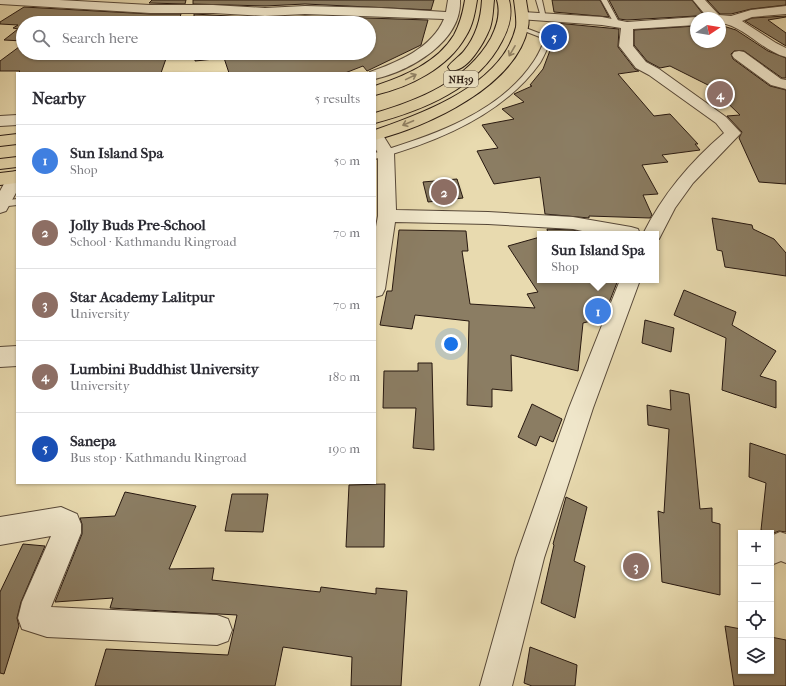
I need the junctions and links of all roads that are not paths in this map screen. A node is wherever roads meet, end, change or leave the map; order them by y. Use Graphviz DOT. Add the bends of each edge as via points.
graph roads {
  1 [pos="0,0"];
  2 [pos="454,0"];
  3 [pos="471,0"];
  4 [pos="488,0"];
  5 [pos="504,0"];
  6 [pos="520,0"];
  7 [pos="539,0"];
  8 [pos="604,0"];
  9 [pos="700,0"];
  10 [pos="98,4"];
  11 [pos="202,4"];
  12 [pos="381,6"];
  13 [pos="786,10"];
  14 [pos="710,12"];
  15 [pos="451,16"];
  16 [pos="544,17"];
  17 [pos="726,19"];
  18 [pos="690,21"];
  19 [pos="522,22"];
  20 [pos="622,25"];
  21 [pos="786,53"];
  22 [pos="739,54"];
  23 [pos="376,75"];
  24 [pos="444,75"];
  25 [pos="786,85"];
  26 [pos="422,87"];
  27 [pos="376,92"];
  28 [pos="376,105"];
  29 [pos="376,118"];
  30 [pos="16,120"];
  31 [pos="0,121"];
  32 [pos="376,135"];
  33 [pos="16,139"];
  34 [pos="376,139"];
  35 [pos="0,141"];
  36 [pos="16,151"];
  37 [pos="0,153"];
  38 [pos="380,154"];
  39 [pos="0,164"];
  40 [pos="12,174"];
  41 [pos="5,204"];
  42 [pos="387,216"];
  43 [pos="614,231"];
  44 [pos="653,231"];
  45 [pos="376,283"];
  46 [pos="629,283"];
  47 [pos="16,356"];
  48 [pos="0,357"];
  49 [pos="0,531"];
  50 [pos="774,549"];
  51 [pos="786,549"];
  52 [pos="217,630"];
  53 [pos="496,686"];
  1 -- 10 [label="street"];
  2 -- 15 [label="street" via="455,6"];
  27 -- 3 [label="main road, one-way" via="422,72 442,58 463,30"];
  4 -- 24 [label="main road, NH39" via="486,22 480,38 467,56"];
  5 -- 29 [label="main road, NH39" via="502,26 496,43 466,76 443,92"];
  6 -- 19 [label="main road"];
  7 -- 16 [label="lane"];
  8 -- 20 [label="lane"];
  9 -- 14 [label="street"];
  10 -- 11 [label="street" via="150,9"];
  11 -- 12 [label="street" via="265,12"];
  12 -- 15 [label="street"];
  13 -- 17 [label="street"];
  15 -- 23 [label="street" via="438,41 386,72"];
  16 -- 19 [label="street"];
  16 -- 20 [label="street"];
  17 -- 21 [label="street"];
  18 -- 20 [label="street"];
  19 -- 32 [label="main road, one-way" via="517,43 509,56 496,73 479,87 424,117"];
  19 -- 38 [label="lane" via="549,38 535,66 521,82 488,108 445,131"];
  20 -- 44 [label="street" via="626,46 641,65 721,120 733,133 716,147 677,189"];
  22 -- 25 [label="street" via="776,82"];
  26 -- 28 [label="main road"];
  30 -- 31 [label="street"];
  33 -- 35 [label="main road"];
  34 -- 38 [label="street"];
  36 -- 37 [label="main road"];
  38 -- 42 [label="street"];
  39 -- 40 [label="main road"];
  40 -- 41 [label="street"];
  42 -- 43 [label="street" via="488,218 573,224"];
  42 -- 45 [label="street"];
  46 -- 53 [label="street" via="581,408 530,558"];
  47 -- 48 [label="street"];
  49 -- 52 [label="street" via="61,521 67,524 67,533 37,602 33,618 47,622"];
  50 -- 51 [label="street" via="780,546"];
}
